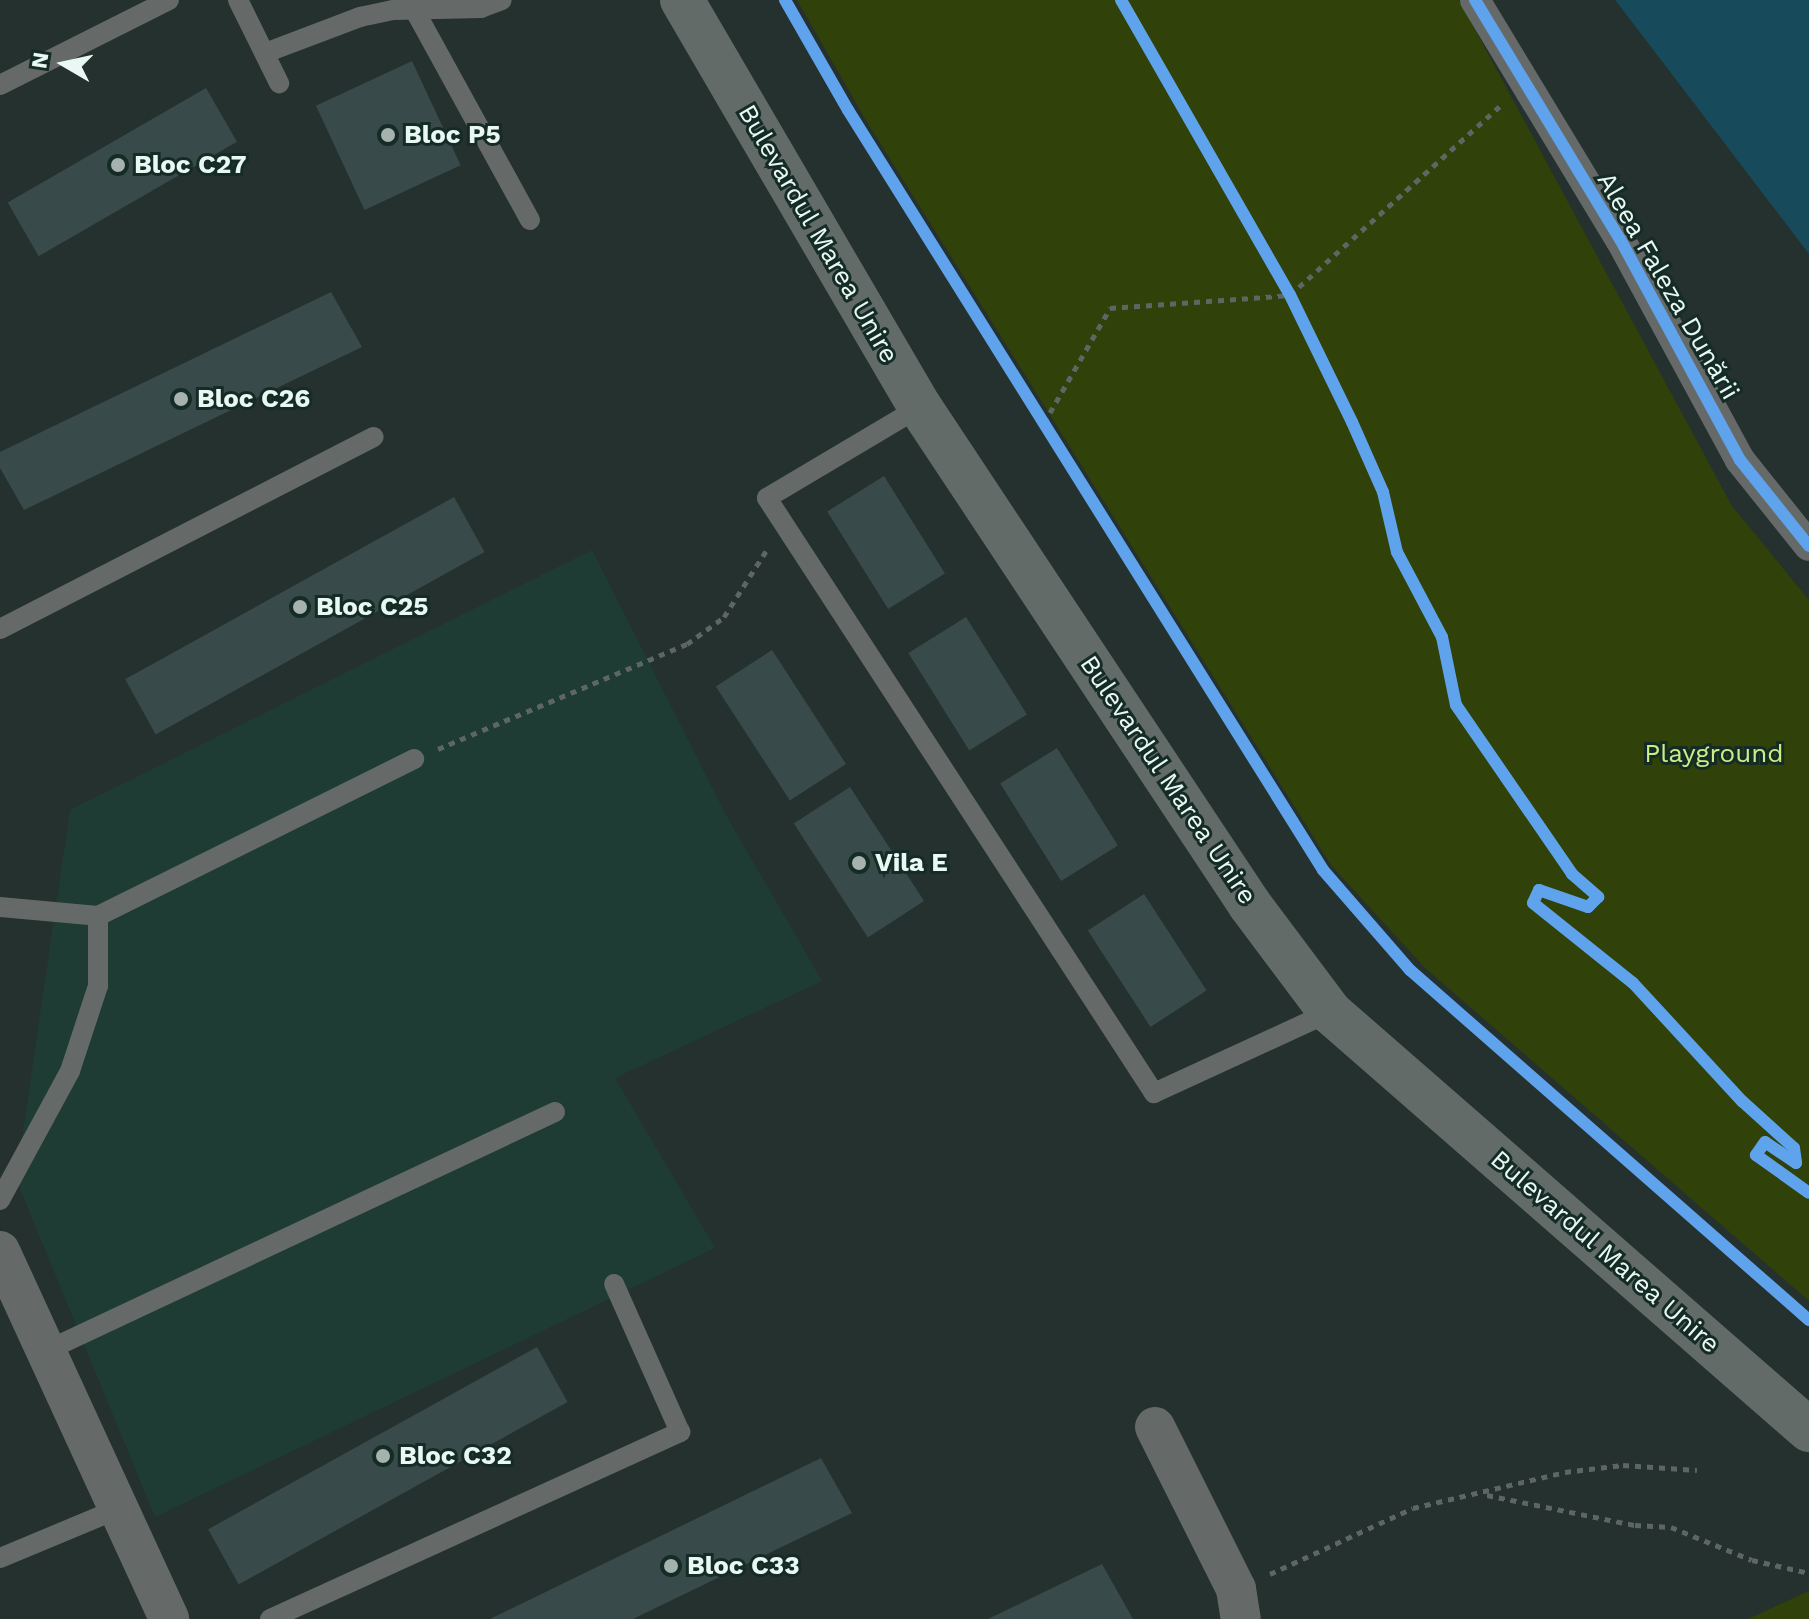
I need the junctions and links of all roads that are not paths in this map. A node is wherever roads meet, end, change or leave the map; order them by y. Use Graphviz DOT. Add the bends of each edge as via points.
graph roads {
  1 [pos="169,0"];
  2 [pos="238,0"];
  3 [pos="502,0"];
  4 [pos="682,0"];
  5 [pos="1475,0"];
  6 [pos="412,6"];
  7 [pos="265,53"];
  8 [pos="279,83"];
  9 [pos="0,85"];
  10 [pos="530,220"];
  11 [pos="920,407"];
  12 [pos="373,437"];
  13 [pos="1809,546"];
  14 [pos="0,629"];
  15 [pos="414,759"];
  16 [pos="0,907"];
  17 [pos="98,916"];
  18 [pos="1330,1012"];
  19 [pos="555,1112"];
  20 [pos="0,1200"];
  21 [pos="0,1251"];
  22 [pos="614,1284"];
  23 [pos="48,1350"];
  24 [pos="1155,1427"];
  25 [pos="1809,1430"];
  26 [pos="120,1508"];
  27 [pos="0,1558"];
  28 [pos="1238,1604"];
  29 [pos="169,1619"];
  30 [pos="270,1619"];
  1 -- 9 [label="lane"];
  2 -- 7 [label="lane"];
  3 -- 6 [label="lane" via="481,8"];
  4 -- 11 [label="main road, Bulevardul Marea Unire"];
  5 -- 13 [label="street, Aleea Faleza Dunării" via="1620,239 1740,460"];
  6 -- 7 [label="lane" via="360,17"];
  6 -- 10 [label="lane"];
  7 -- 8 [label="lane"];
  11 -- 18 [label="main road, Bulevardul Marea Unire" via="1250,905"];
  11 -- 18 [label="lane" via="767,498 1154,1093"];
  12 -- 14 [label="lane"];
  15 -- 17 [label="lane"];
  16 -- 17 [label="lane"];
  17 -- 20 [label="lane" via="98,986 70,1071"];
  18 -- 25 [label="main road, Bulevardul Marea Unire"];
  19 -- 23 [label="lane"];
  21 -- 23 [label="street"];
  22 -- 30 [label="lane" via="680,1432"];
  23 -- 26 [label="street"];
  24 -- 28 [label="street"];
  26 -- 27 [label="lane"];
  26 -- 29 [label="street"];
}
